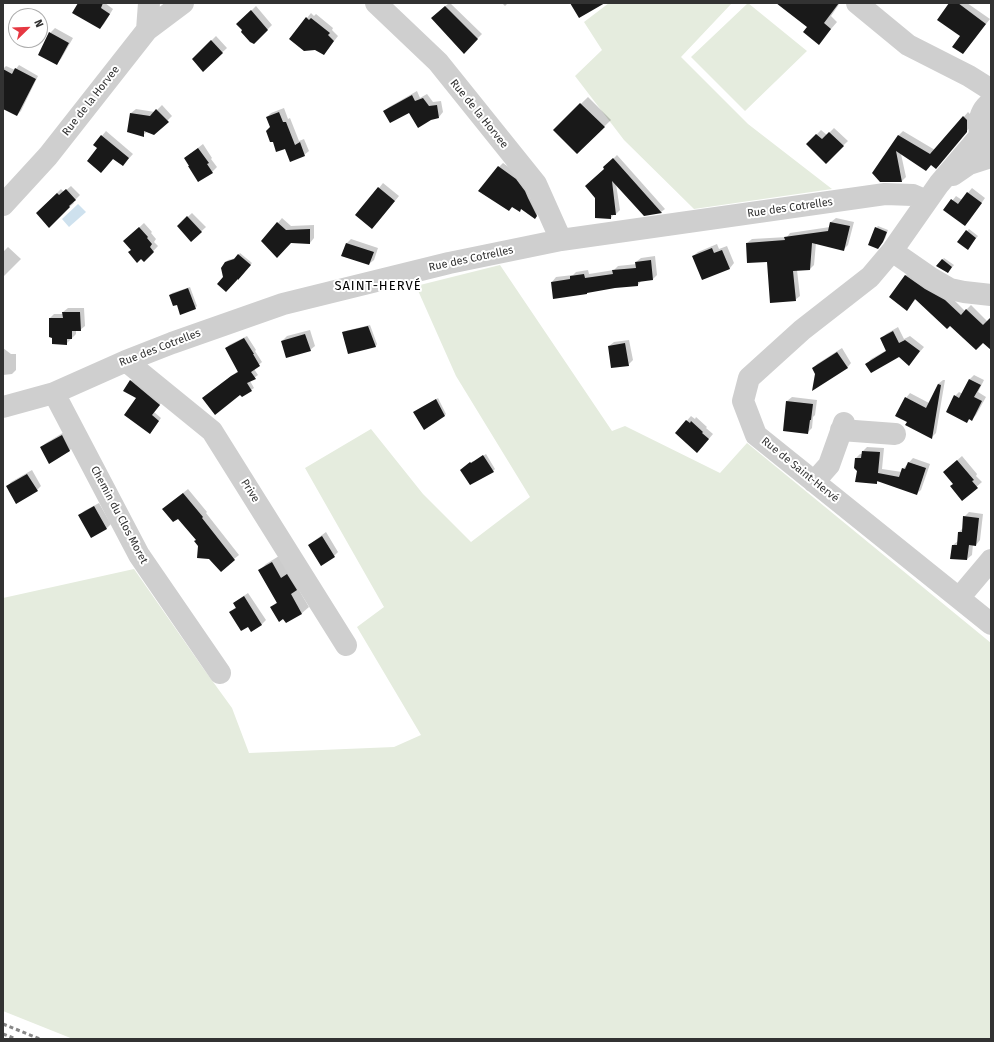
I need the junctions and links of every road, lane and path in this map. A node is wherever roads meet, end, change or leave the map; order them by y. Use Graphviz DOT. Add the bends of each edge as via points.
graph roads {
  1 [pos="149,3"];
  2 [pos="183,3"];
  3 [pos="376,3"];
  4 [pos="857,3"];
  5 [pos="147,30"];
  6 [pos="969,76"];
  7 [pos="991,90"];
  8 [pos="987,106"];
  9 [pos="985,144"];
  10 [pos="991,157"];
  11 [pos="933,193"];
  12 [pos="3,204"];
  13 [pos="561,240"];
  14 [pos="892,251"];
  15 [pos="991,295"];
  16 [pos="126,361"];
  17 [pos="54,393"];
  18 [pos="3,407"];
  19 [pos="895,434"];
  20 [pos="814,482"];
  21 [pos="991,560"];
  22 [pos="959,598"];
  23 [pos="991,624"];
  24 [pos="346,645"];
  25 [pos="220,673"];
  1 -- 5 [label="street"];
  2 -- 5 [label="street, Rue de la Horvee"];
  3 -- 13 [label="street, Rue de la Horvee" via="438,62 536,184"];
  4 -- 6 [label="street" via="908,45"];
  5 -- 12 [label="street, Rue de la Horvee" via="48,156"];
  6 -- 7 [label="street"];
  6 -- 8 [label="street"];
  8 -- 9 [label="street" via="980,118 979,127"];
  9 -- 11 [label="street"];
  10 -- 11 [label="street" via="969,164"];
  11 -- 13 [label="street, Rue des Cotrelles" via="885,194"];
  11 -- 14 [label="street, Rue de Saint-Hervé"];
  13 -- 16 [label="street, Rue des Cotrelles" via="448,263 283,304 172,342"];
  14 -- 15 [label="street" via="950,289"];
  14 -- 20 [label="street, Rue de Saint-Hervé" via="870,277 802,330 749,378 743,401 756,435"];
  16 -- 17 [label="street, Rue des Cotrelles"];
  16 -- 24 [label="street, Prive" via="212,431"];
  17 -- 18 [label="street, Rue des Cotrelles"];
  17 -- 25 [label="street, Chemin du Clos Moret" via="139,555"];
  19 -- 20 [label="street" via="842,427 829,465"];
  20 -- 22 [label="street, Rue de Saint-Hervé"];
  21 -- 22 [label="street"];
  22 -- 23 [label="street, Rue de Saint-Hervé"];
}
